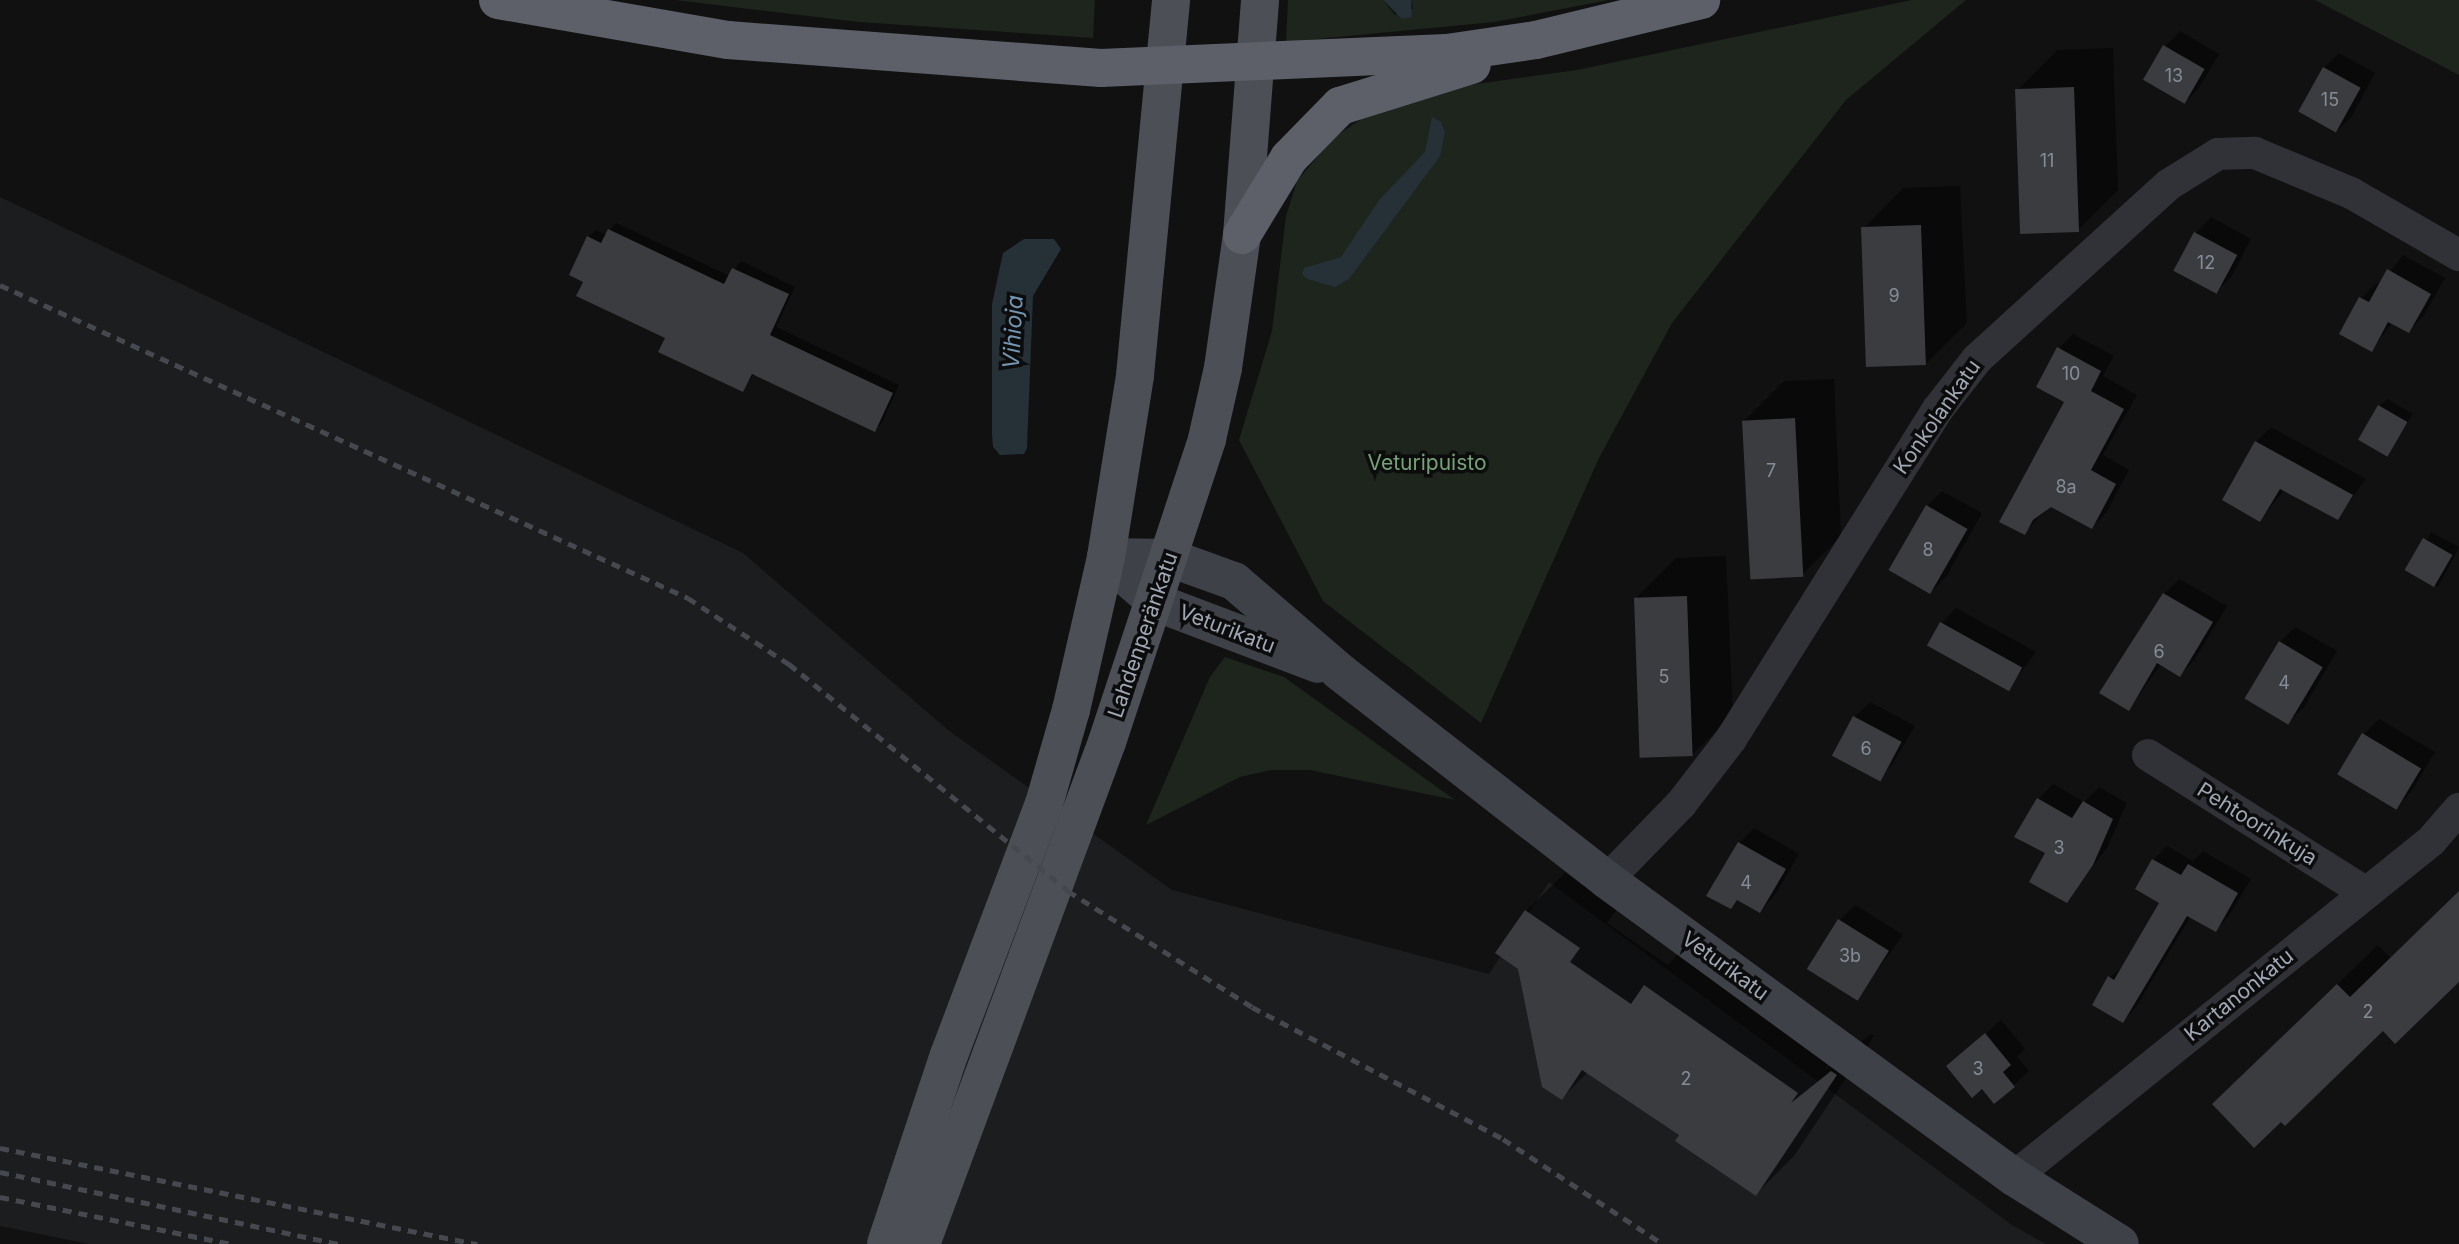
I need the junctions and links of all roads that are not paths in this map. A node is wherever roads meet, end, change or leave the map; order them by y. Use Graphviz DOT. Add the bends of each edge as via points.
graph roads {
  1 [pos="498,0"];
  2 [pos="1171,0"];
  3 [pos="1260,0"];
  4 [pos="1701,0"];
  5 [pos="1536,40"];
  6 [pos="1255,58"];
  7 [pos="1166,65"];
  8 [pos="1242,235"];
  9 [pos="2459,255"];
  10 [pos="1106,557"];
  11 [pos="1170,558"];
  12 [pos="1155,602"];
  13 [pos="1340,672"];
  14 [pos="2148,755"];
  15 [pos="2459,808"];
  16 [pos="1607,880"];
  17 [pos="2366,893"];
  18 [pos="2014,1177"];
  19 [pos="886,1244"];
  20 [pos="921,1244"];
  21 [pos="2120,1244"];
  1 -- 7 [label="highway" via="728,40 935,59 1101,68"];
  2 -- 7 [label="main road, Lahdenperänkatu"];
  3 -- 6 [label="main road, Lahdenperänkatu"];
  4 -- 5 [label="highway"];
  5 -- 6 [label="highway" via="1447,53"];
  5 -- 8 [label="highway" via="1449,74 1340,106 1289,158"];
  6 -- 7 [label="highway"];
  6 -- 8 [label="main road, Lahdenperänkatu"];
  7 -- 10 [label="main road, Lahdenperänkatu" via="1135,375"];
  8 -- 11 [label="main road, Lahdenperänkatu" via="1223,368"];
  9 -- 16 [label="street, Konkolankatu" via="2351,193 2255,153 2218,154 2168,185 1977,359 1938,409 1731,739 1681,804"];
  10 -- 11 [label="street, Veturikatu"];
  10 -- 12 [label="street, Veturikatu"];
  10 -- 19 [label="main road, Lahdenperänkatu" via="1072,710 1044,804 949,1055"];
  11 -- 12 [label="main road, Lahdenperänkatu"];
  11 -- 13 [label="street, Veturikatu" via="1234,581"];
  12 -- 13 [label="street, Veturikatu"];
  12 -- 20 [label="main road, Lahdenperänkatu"];
  13 -- 16 [label="street, Veturikatu"];
  14 -- 17 [label="street, Pehtoorinkuja"];
  15 -- 17 [label="street, Kartanonkatu" via="2431,841"];
  16 -- 18 [label="street, Veturikatu"];
  17 -- 18 [label="street, Kartanonkatu"];
  18 -- 21 [label="street, Veturikatu"];
}
